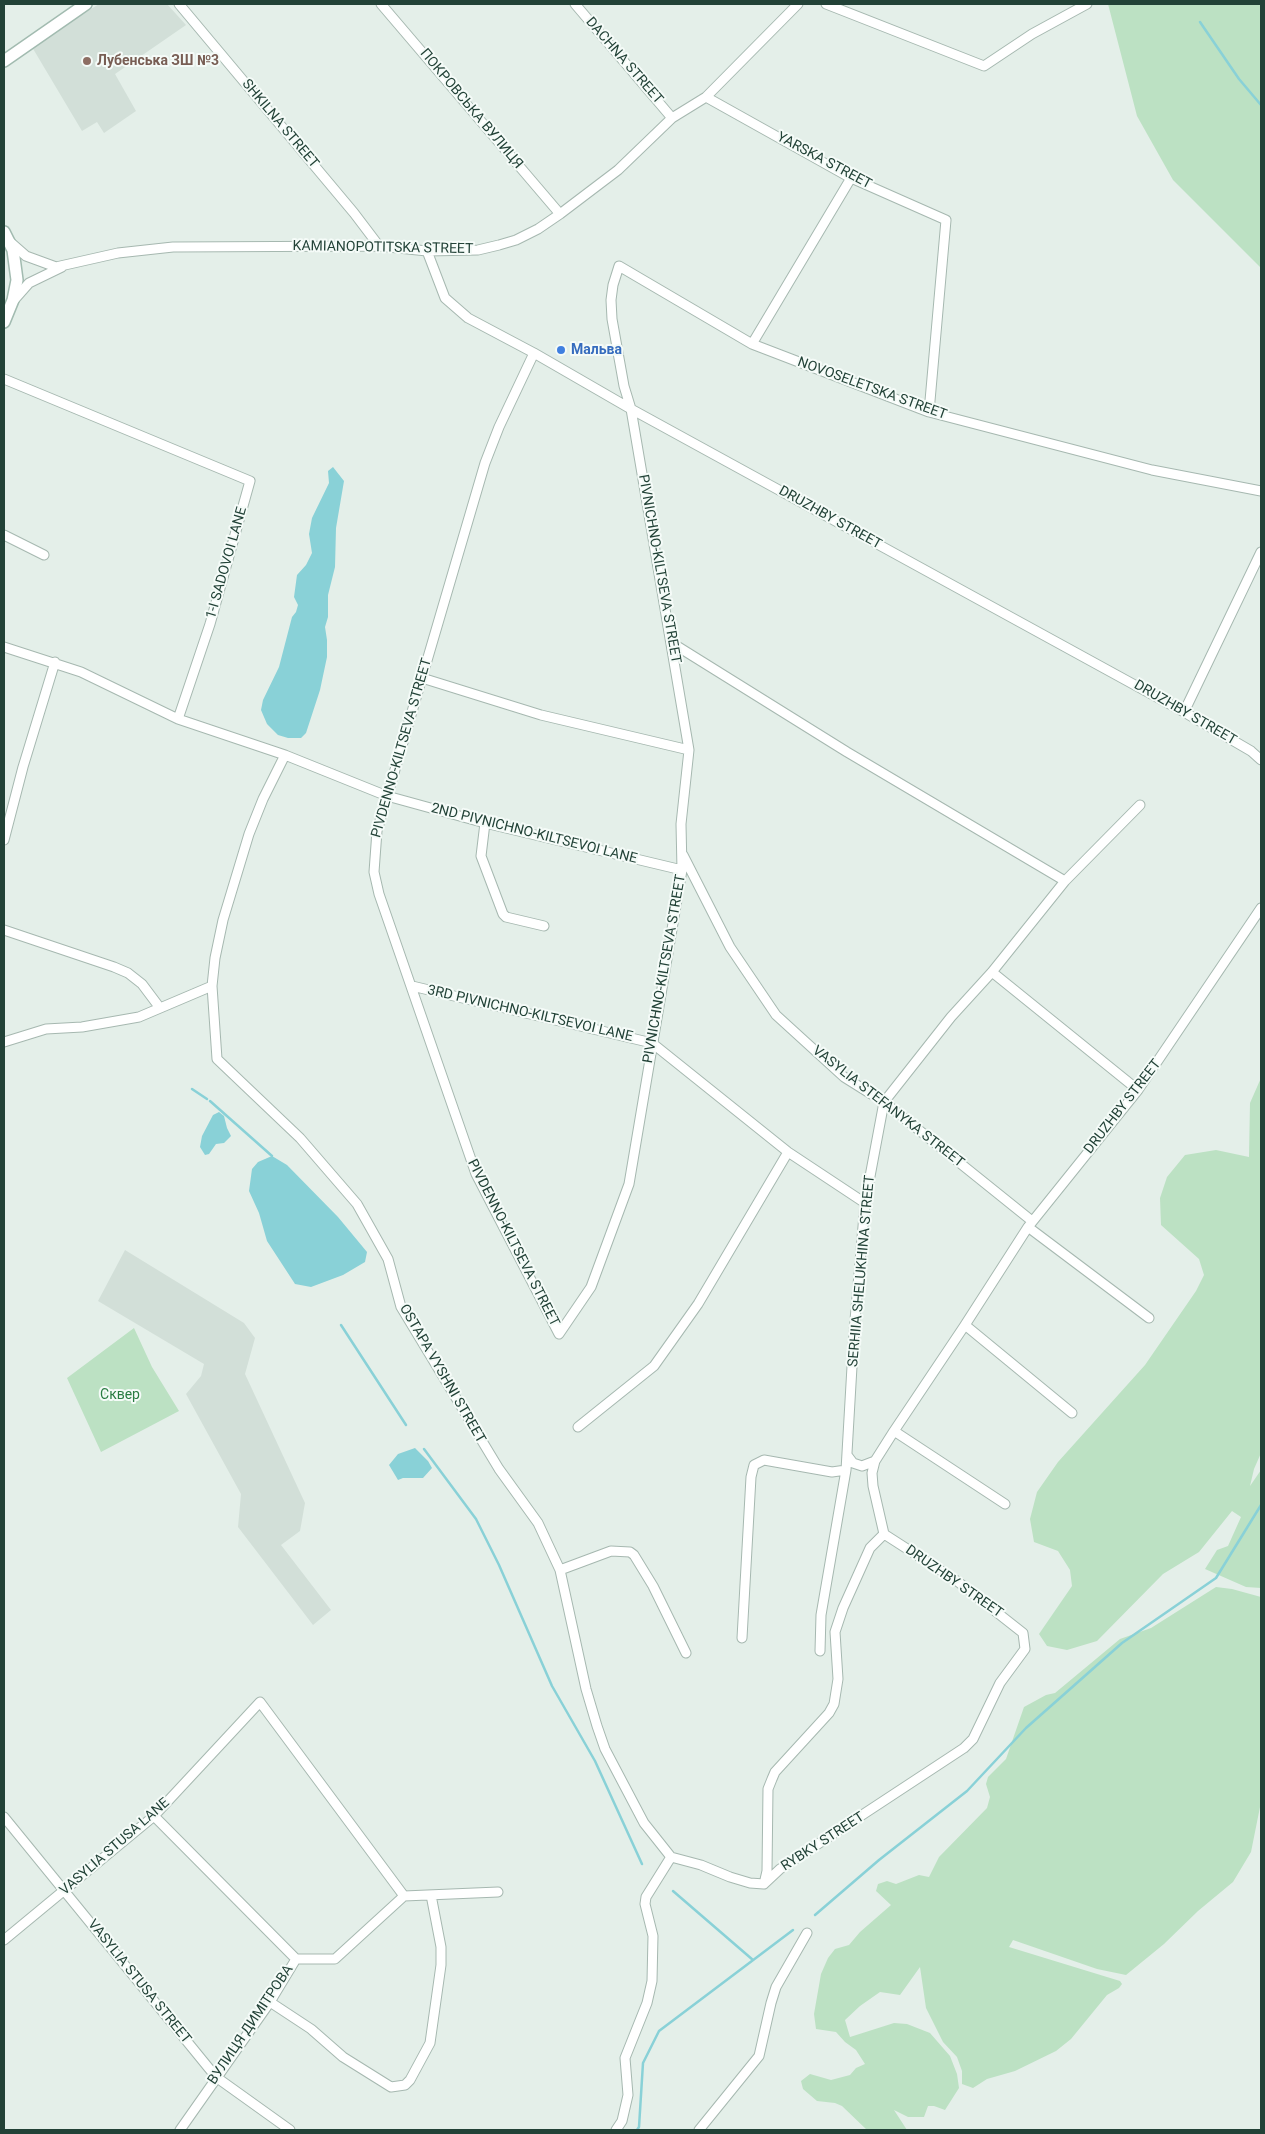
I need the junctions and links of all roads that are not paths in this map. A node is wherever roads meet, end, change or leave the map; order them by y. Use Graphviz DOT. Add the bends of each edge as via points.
graph roads {
  1 [pos="86,4"];
  2 [pos="179,4"];
  3 [pos="381,4"];
  4 [pos="575,4"];
  5 [pos="798,4"];
  6 [pos="826,4"];
  7 [pos="1087,4"];
  8 [pos="788,7"];
  9 [pos="4,61"];
  10 [pos="706,97"];
  11 [pos="672,118"];
  12 [pos="851,178"];
  13 [pos="560,214"];
  14 [pos="6,236"];
  15 [pos="379,246"];
  16 [pos="427,251"];
  17 [pos="63,266"];
  18 [pos="619,266"];
  19 [pos="13,300"];
  20 [pos="4,322"];
  21 [pos="752,344"];
  22 [pos="534,353"];
  23 [pos="4,379"];
  24 [pos="631,409"];
  25 [pos="929,412"];
  26 [pos="1261,491"];
  27 [pos="4,536"];
  28 [pos="1261,552"];
  29 [pos="44,555"];
  30 [pos="672,643"];
  31 [pos="4,647"];
  32 [pos="55,662"];
  33 [pos="422,678"];
  34 [pos="1184,712"];
  35 [pos="178,719"];
  36 [pos="689,750"];
  37 [pos="285,755"];
  38 [pos="1261,760"];
  39 [pos="387,796"];
  40 [pos="1140,805"];
  41 [pos="485,823"];
  42 [pos="4,840"];
  43 [pos="682,852"];
  44 [pos="682,870"];
  45 [pos="1065,882"];
  46 [pos="1261,908"];
  47 [pos="544,926"];
  48 [pos="4,930"];
  49 [pos="992,972"];
  50 [pos="212,986"];
  51 [pos="412,986"];
  52 [pos="160,1008"];
  53 [pos="4,1042"];
  54 [pos="652,1043"];
  55 [pos="1138,1090"];
  56 [pos="884,1102"];
  57 [pos="788,1152"];
  58 [pos="865,1202"];
  59 [pos="1030,1224"];
  60 [pos="1148,1318"];
  61 [pos="965,1326"];
  62 [pos="559,1334"];
  63 [pos="1072,1413"];
  64 [pos="578,1427"];
  65 [pos="894,1431"];
  66 [pos="847,1455"];
  67 [pos="875,1461"];
  68 [pos="846,1470"];
  69 [pos="1005,1504"];
  70 [pos="884,1534"];
  71 [pos="560,1570"];
  72 [pos="1023,1633"];
  73 [pos="742,1638"];
  74 [pos="820,1651"];
  75 [pos="686,1653"];
  76 [pos="154,1816"];
  77 [pos="4,1817"];
  78 [pos="671,1857"];
  79 [pos="764,1884"];
  80 [pos="65,1890"];
  81 [pos="498,1892"];
  82 [pos="431,1895"];
  83 [pos="404,1896"];
  84 [pos="807,1934"];
  85 [pos="4,1940"];
  86 [pos="296,1959"];
  87 [pos="270,2002"];
  88 [pos="216,2077"];
  89 [pos="180,2130"];
  90 [pos="290,2130"];
  91 [pos="616,2130"];
  92 [pos="699,2130"];
  1 -- 9 [label="main road"];
  2 -- 15 [label="street, SHKILNA STREET"];
  3 -- 13 [label="street, ПОКРОВСЬКА ВУЛИЦЯ"];
  4 -- 11 [label="street, DACHNA STREET"];
  5 -- 8 [label="street, KAMIANOPOTITSKA STREET"];
  6 -- 7 [label="street" via="984,66 1032,34"];
  8 -- 10 [label="street, KAMIANOPOTITSKA STREET"];
  10 -- 11 [label="street, KAMIANOPOTITSKA STREET"];
  10 -- 12 [label="street, YARSKA STREET"];
  11 -- 13 [label="street, KAMIANOPOTITSKA STREET" via="618,170"];
  12 -- 21 [label="street"];
  12 -- 25 [label="street, YARSKA STREET" via="946,220"];
  13 -- 16 [label="street, KAMIANOPOTITSKA STREET" via="516,240 499,245 478,250"];
  14 -- 17 [label="street, KAMIANOPOTITSKA STREET" via="26,256 46,265"];
  14 -- 19 [label="main road" via="17,270"];
  15 -- 16 [label="street, KAMIANOPOTITSKA STREET"];
  15 -- 17 [label="street, KAMIANOPOTITSKA STREET" via="173,248 118,253"];
  16 -- 22 [label="street, DRUZHBY STREET" via="440,288 452,305 468,318"];
  17 -- 19 [label="street" via="29,284"];
  18 -- 21 [label="street, NOVOSELETSKA STREET"];
  18 -- 24 [label="street, PIVNICHNO-KILTSEVA STREET" via="612,285 612,319"];
  19 -- 20 [label="main road"];
  21 -- 25 [label="street, NOVOSELETSKA STREET"];
  22 -- 24 [label="street, DRUZHBY STREET"];
  22 -- 33 [label="street, PIVDENNO-KILTSEVA STREET" via="485,463"];
  23 -- 35 [label="street, 1-I SADOVOI LANE" via="250,482 210,624"];
  24 -- 30 [label="street, PIVNICHNO-KILTSEVA STREET"];
  24 -- 34 [label="street, DRUZHBY STREET"];
  25 -- 26 [label="street, NOVOSELETSKA STREET" via="1152,470"];
  27 -- 29 [label="street"];
  28 -- 34 [label="street"];
  30 -- 36 [label="street, PIVNICHNO-KILTSEVA STREET"];
  30 -- 45 [label="street"];
  31 -- 32 [label="street"];
  32 -- 35 [label="street" via="98,679"];
  32 -- 42 [label="street" via="22,767"];
  33 -- 36 [label="street" via="540,715"];
  33 -- 39 [label="street, PIVDENNO-KILTSEVA STREET"];
  34 -- 38 [label="street, DRUZHBY STREET"];
  35 -- 37 [label="street, 2ND PIVNICHNO-KILTSEVOI LANE"];
  36 -- 43 [label="street, PIVNICHNO-KILTSEVA STREET" via="681,824"];
  37 -- 39 [label="street, 2ND PIVNICHNO-KILTSEVOI LANE"];
  37 -- 50 [label="street, OSTAPA VYSHNI STREET" via="263,799 234,880 215,958"];
  39 -- 41 [label="street, 2ND PIVNICHNO-KILTSEVOI LANE"];
  39 -- 51 [label="street, PIVDENNO-KILTSEVA STREET" via="377,831 374,872"];
  40 -- 45 [label="street, SERHIIA SHELUKHINA STREET"];
  41 -- 44 [label="street, 2ND PIVNICHNO-KILTSEVOI LANE"];
  41 -- 47 [label="street" via="481,856 503,914"];
  43 -- 44 [label="street, PIVNICHNO-KILTSEVA STREET"];
  43 -- 56 [label="street, VASYLIA STEFANYKA STREET" via="730,947 776,1015 844,1077"];
  44 -- 54 [label="street, PIVNICHNO-KILTSEVA STREET"];
  45 -- 49 [label="street, SERHIIA SHELUKHINA STREET"];
  46 -- 55 [label="street, DRUZHBY STREET"];
  48 -- 52 [label="street" via="128,973 142,984"];
  49 -- 55 [label="street"];
  49 -- 56 [label="street, SERHIIA SHELUKHINA STREET" via="951,1017"];
  50 -- 52 [label="street"];
  50 -- 71 [label="street, OSTAPA VYSHNI STREET" via="218,1059 300,1138 357,1204 388,1259 401,1307 499,1469 538,1523"];
  51 -- 54 [label="street, 3RD PIVNICHNO-KILTSEVOI LANE"];
  51 -- 62 [label="street, PIVDENNO-KILTSEVA STREET" via="476,1174"];
  52 -- 53 [label="street" via="139,1017 82,1028 46,1029"];
  54 -- 57 [label="street, 3RD PIVNICHNO-KILTSEVOI LANE"];
  54 -- 62 [label="street, PIVNICHNO-KILTSEVA STREET" via="629,1184 591,1287"];
  55 -- 59 [label="street, DRUZHBY STREET"];
  56 -- 58 [label="street, SERHIIA SHELUKHINA STREET"];
  56 -- 59 [label="street, VASYLIA STEFANYKA STREET"];
  57 -- 58 [label="street, 3RD PIVNICHNO-KILTSEVOI LANE"];
  57 -- 64 [label="street" via="698,1304 654,1366"];
  58 -- 66 [label="street, SERHIIA SHELUKHINA STREET"];
  59 -- 60 [label="street"];
  59 -- 61 [label="street, DRUZHBY STREET"];
  61 -- 63 [label="street"];
  61 -- 65 [label="street, DRUZHBY STREET"];
  65 -- 67 [label="street, DRUZHBY STREET"];
  65 -- 69 [label="street"];
  66 -- 67 [label="street" via="853,1463 862,1466"];
  66 -- 68 [label="street, SERHIIA SHELUKHINA STREET"];
  67 -- 70 [label="street, DRUZHBY STREET" via="872,1480"];
  68 -- 73 [label="street" via="832,1472 764,1460 754,1465"];
  68 -- 74 [label="street, SERHIIA SHELUKHINA STREET" via="821,1615"];
  70 -- 72 [label="street, DRUZHBY STREET" via="957,1582"];
  70 -- 79 [label="street, RYBKY STREET" via="870,1548 835,1632 838,1679 834,1704 775,1772 768,1789"];
  71 -- 75 [label="street" via="611,1551 634,1555"];
  71 -- 78 [label="street, OSTAPA VYSHNI STREET" via="586,1689 605,1750 644,1823"];
  72 -- 79 [label="street, RYBKY STREET" via="1024,1649 1000,1683 973,1739 964,1748 780,1869"];
  76 -- 80 [label="street, VASYLIA STUSA LANE"];
  76 -- 83 [label="street, VASYLIA STUSA LANE" via="260,1702"];
  76 -- 86 [label="street"];
  77 -- 80 [label="street, VASYLIA STUSA STREET"];
  78 -- 79 [label="street" via="750,1883"];
  78 -- 91 [label="street" via="646,1897 653,1936 652,1981 647,2003 625,2058 628,2094 624,2115"];
  80 -- 85 [label="street, VASYLIA STUSA LANE"];
  80 -- 88 [label="street, VASYLIA STUSA STREET"];
  81 -- 82 [label="street"];
  82 -- 83 [label="street"];
  82 -- 87 [label="street" via="441,1947 430,2043 404,2085 391,2087 343,2057 311,2029"];
  83 -- 86 [label="street, ВУЛИЦЯ ДИМІТРОВА" via="335,1959"];
  84 -- 92 [label="street" via="776,1987 759,2056"];
  86 -- 87 [label="street, ВУЛИЦЯ ДИМІТРОВА"];
  87 -- 88 [label="street, ВУЛИЦЯ ДИМІТРОВА"];
  88 -- 89 [label="street, ВУЛИЦЯ ДИМІТРОВА"];
  88 -- 90 [label="street, VASYLIA STUSA STREET"];
}
